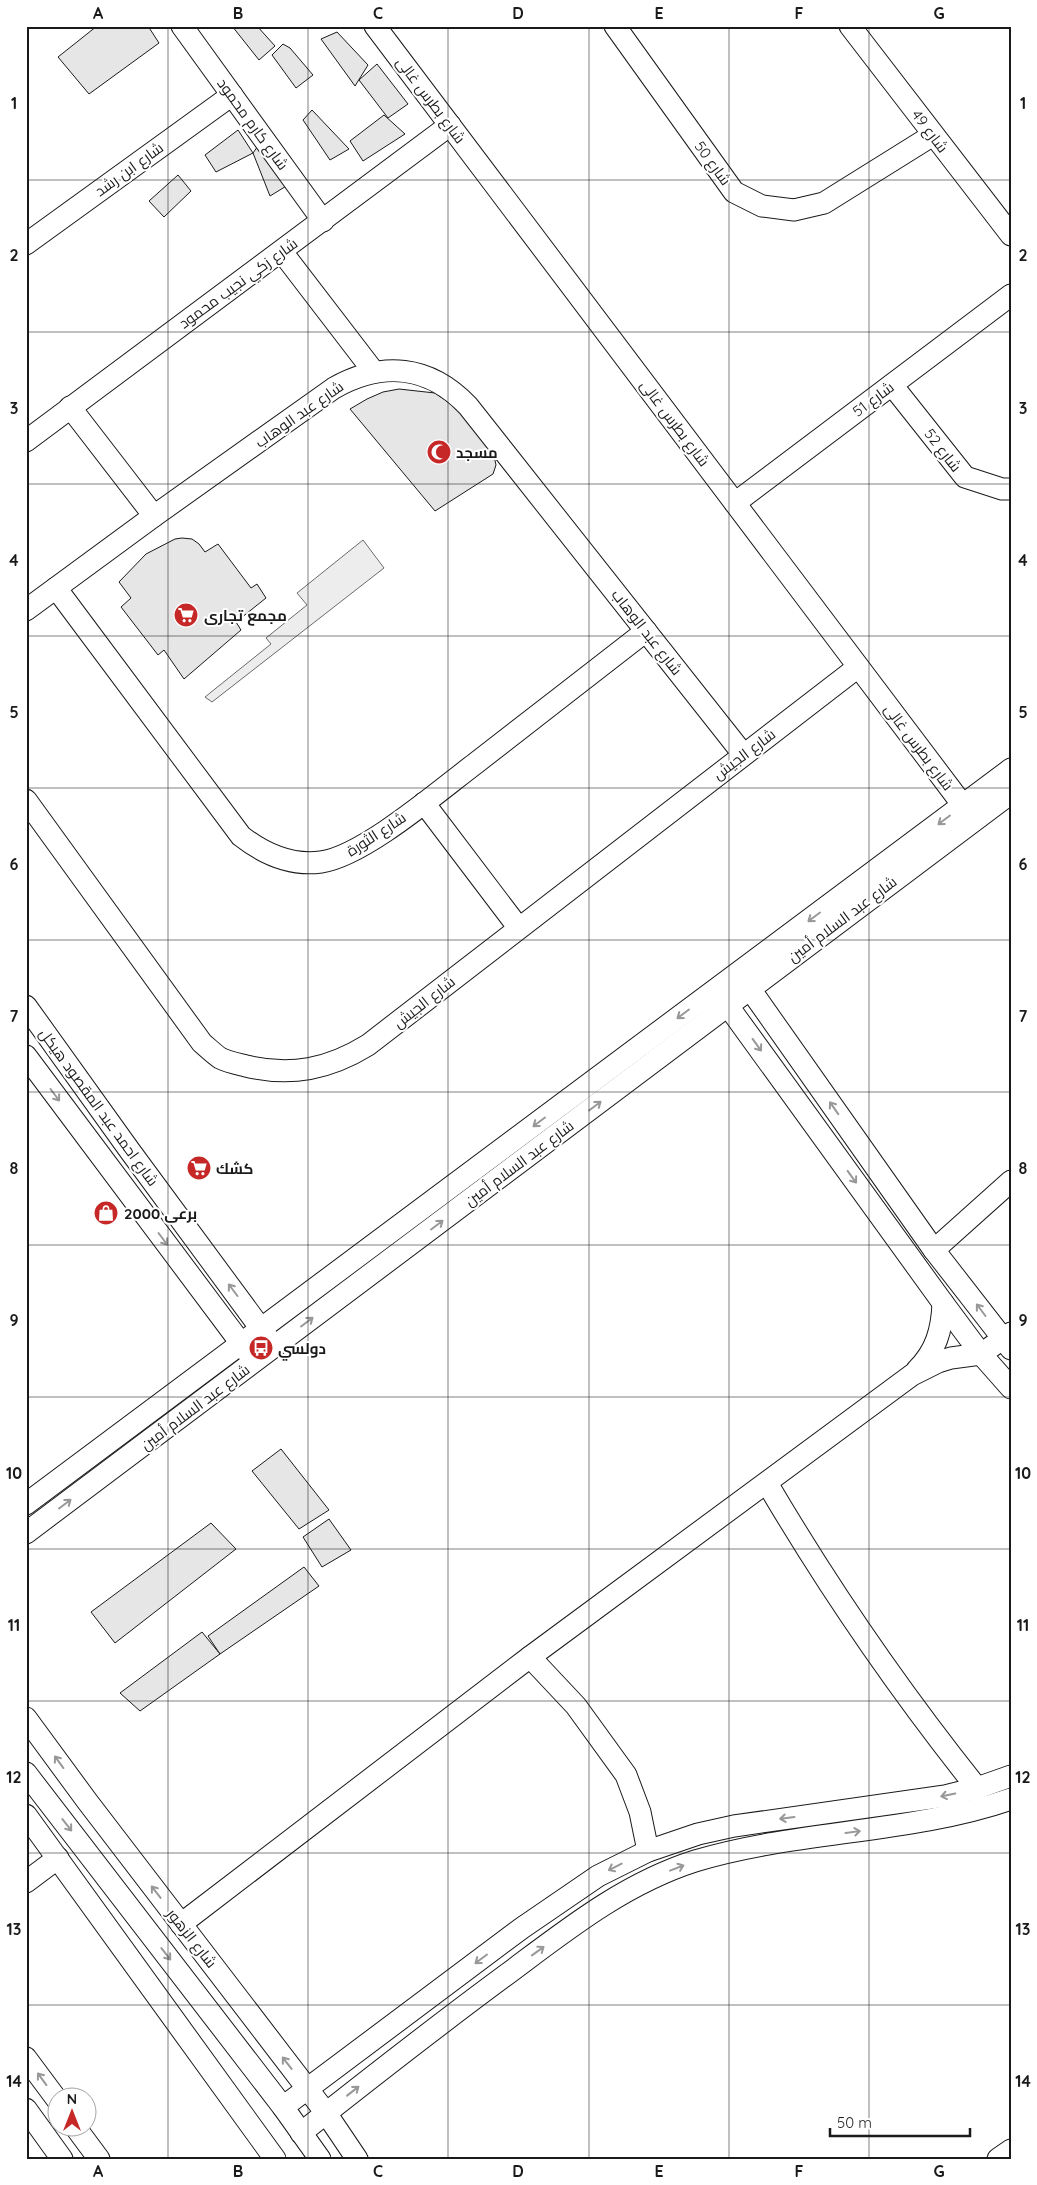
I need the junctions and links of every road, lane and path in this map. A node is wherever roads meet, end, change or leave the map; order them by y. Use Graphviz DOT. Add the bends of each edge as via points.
graph roads {
  1 [pos="182,26"];
  2 [pos="376,26"];
  3 [pos="615,26"];
  4 [pos="850,26"];
  5 [pos="232,95"];
  6 [pos="450,125"];
  7 [pos="933,135"];
  8 [pos="323,221"];
  9 [pos="1011,235"];
  10 [pos="26,244"];
  11 [pos="282,252"];
  12 [pos="1011,294"];
  13 [pos="374,372"];
  14 [pos="892,385"];
  15 [pos="70,407"];
  16 [pos="26,440"];
  17 [pos="1011,489"];
  18 [pos="735,503"];
  19 [pos="154,516"];
  20 [pos="56,588"];
  21 [pos="26,610"];
  22 [pos="646,631"];
  23 [pos="858,667"];
  24 [pos="743,754"];
  25 [pos="1011,770"];
  26 [pos="1011,792"];
  27 [pos="26,800"];
  28 [pos="424,802"];
  29 [pos="969,813"];
  30 [pos="518,928"];
  31 [pos="750,989"];
  32 [pos="26,1006"];
  33 [pos="728,1006"];
  34 [pos="26,1056"];
  35 [pos="1011,1181"];
  36 [pos="934,1250"];
  37 [pos="943,1303"];
  38 [pos="262,1329"];
  39 [pos="1008,1340"];
  40 [pos="242,1344"];
  41 [pos="275,1347"];
  42 [pos="981,1354"];
  43 [pos="255,1362"];
  44 [pos="912,1376"];
  45 [pos="1011,1388"];
  46 [pos="767,1483"];
  47 [pos="26,1504"];
  48 [pos="26,1533"];
  49 [pos="530,1658"];
  50 [pos="26,1718"];
  51 [pos="26,1773"];
  52 [pos="1011,1776"];
  53 [pos="977,1788"];
  54 [pos="1011,1799"];
  55 [pos="26,1814"];
  56 [pos="648,1851"];
  57 [pos="58,1858"];
  58 [pos="26,1882"];
  59 [pos="181,1924"];
  60 [pos="26,2058"];
  61 [pos="48,2088"];
  62 [pos="307,2089"];
  63 [pos="283,2107"];
  64 [pos="26,2109"];
  65 [pos="326,2113"];
  66 [pos="301,2133"];
  67 [pos="76,2138"];
  68 [pos="84,2138"];
  69 [pos="1011,2150"];
  70 [pos="62,2158"];
  71 [pos="99,2159"];
  72 [pos="275,2159"];
  73 [pos="320,2159"];
  74 [pos="357,2159"];
  75 [pos="998,2159"];
  1 -- 5 [label="street, شارع كارم محمود"];
  2 -- 6 [label="street, شارع بطرس غالى"];
  3 -- 7 [label="street, شارع 50" via="734,192 762,206 794,210 824,203"];
  4 -- 7 [label="street, شارع 49"];
  5 -- 8 [label="street, شارع كارم محمود"];
  5 -- 10 [label="street, شارع ابن رشد"];
  6 -- 8 [label="street, شارع زكي نجيب محمود"];
  6 -- 18 [label="street, شارع بطرس غالى"];
  7 -- 9 [label="street, شارع 49"];
  8 -- 11 [label="street, شارع زكي نجيب محمود"];
  11 -- 13 [label="street"];
  11 -- 15 [label="street, شارع زكي نجيب محمود"];
  12 -- 14 [label="street, شارع 51"];
  13 -- 19 [label="street, شارع عبد الوهاب" via="334,388"];
  13 -- 22 [label="street, شارع عبد الوهاب" via="401,371 422,375 458,395"];
  14 -- 17 [label="street, شارع 52" via="965,477"];
  14 -- 18 [label="street, شارع 51"];
  15 -- 16 [label="street, شارع زكي نجيب محمود"];
  15 -- 19 [label="street"];
  18 -- 23 [label="street, شارع بطرس غالى"];
  19 -- 20 [label="street, شارع عبد الوهاب"];
  20 -- 21 [label="street, شارع عبد الوهاب"];
  20 -- 28 [label="street, شارع الثورة" via="241,836 256,848 278,858 300,862 328,860 365,844"];
  22 -- 24 [label="street, شارع عبد الوهاب"];
  22 -- 28 [label="street, شارع الثورة"];
  23 -- 24 [label="street, شارع الجيش"];
  23 -- 29 [label="street, شارع بطرس غالى"];
  24 -- 30 [label="street, شارع الجيش"];
  25 -- 29 [label="street, شارع عبد السلام أمين"];
  26 -- 29 [label="street, شارع عبد السلام أمين"];
  27 -- 30 [label="street, شارع الجيش" via="202,1043 221,1058 263,1070 286,1072 328,1065 352,1055"];
  28 -- 30 [label="street"];
  29 -- 31 [label="street, شارع عبد السلام أمين"];
  29 -- 38 [label="street, شارع عبد السلام أمين, one-way"];
  31 -- 33 [label="street, شارع عبد السلام أمين"];
  36 -- 31 [label="street, one-way"];
  38 -- 32 [label="street, شارع احمد عبد المقصود هيكل, one-way"];
  33 -- 37 [label="street, one-way"];
  41 -- 33 [label="street, شارع عبد السلام أمين, one-way"];
  34 -- 40 [label="street, شارع احمد عبد المقصود هيكل, one-way"];
  35 -- 36 [label="street"];
  39 -- 36 [label="street, one-way"];
  37 -- 42 [label="street"];
  37 -- 44 [label="street" via="942,1324 936,1343"];
  38 -- 40 [label="street, شارع عبد السلام أمين"];
  38 -- 41 [label="street, شارع احمد عبد المقصود هيكل"];
  39 -- 42 [label="street"];
  40 -- 43 [label="street, شارع احمد عبد المقصود هيكل"];
  40 -- 47 [label="street, شارع عبد السلام أمين"];
  41 -- 43 [label="street, شارع عبد السلام أمين"];
  42 -- 44 [label="street" via="938,1362"];
  42 -- 45 [label="street"];
  48 -- 43 [label="street, شارع عبد السلام أمين, one-way"];
  44 -- 46 [label="street"];
  46 -- 49 [label="street"];
  46 -- 53 [label="street" via="865,1640"];
  49 -- 56 [label="street" via="576,1706 626,1775 640,1812"];
  49 -- 59 [label="street"];
  59 -- 50 [label="street, شارع الزهور, one-way"];
  51 -- 63 [label="street, شارع الزهور, one-way"];
  52 -- 53 [label="street"];
  53 -- 56 [label="street, one-way" via="945,1796 734,1826"];
  65 -- 54 [label="street, one-way" via="532,1955 609,1900 650,1878 737,1849 951,1816"];
  55 -- 57 [label="street"];
  56 -- 62 [label="street, one-way" via="598,1876 522,1928"];
  57 -- 58 [label="street"];
  57 -- 72 [label="street"];
  62 -- 59 [label="street, شارع الزهور, one-way"];
  61 -- 60 [label="street, one-way"];
  62 -- 63 [label="street"];
  62 -- 65 [label="street, شارع الزهور"];
  63 -- 66 [label="street, شارع الزهور"];
  64 -- 70 [label="street"];
  65 -- 66 [label="street"];
  65 -- 74 [label="street, شارع الزهور"];
  66 -- 73 [label="street, شارع الزهور"];
  67 -- 70 [label="street"];
  68 -- 71 [label="street"];
  69 -- 75 [label="street"];
}
